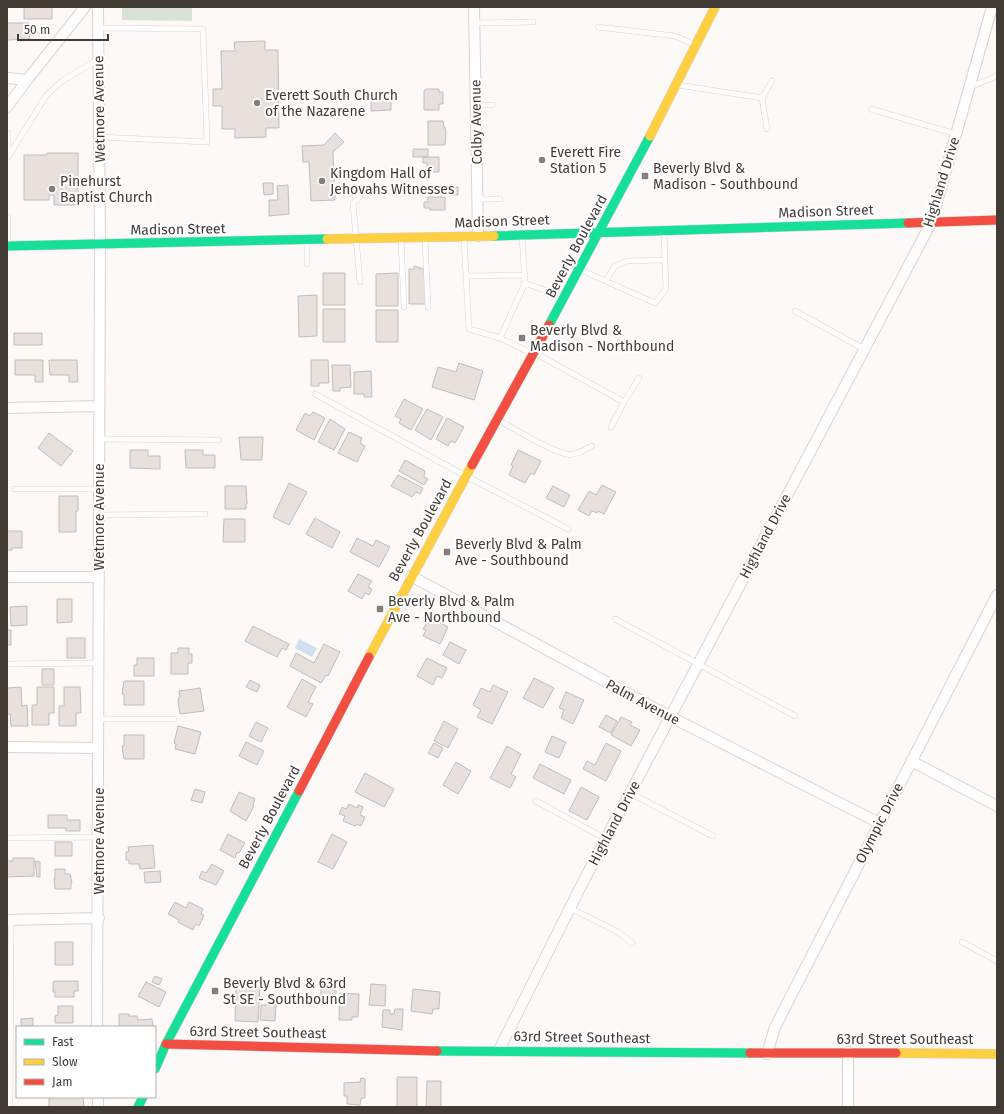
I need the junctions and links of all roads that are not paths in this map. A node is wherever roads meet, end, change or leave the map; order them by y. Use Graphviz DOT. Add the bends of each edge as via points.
graph roads {
  1 [pos="84,7"];
  2 [pos="98,7"];
  3 [pos="474,7"];
  4 [pos="715,7"];
  5 [pos="992,7"];
  6 [pos="533,22"];
  7 [pos="474,23"];
  8 [pos="598,27"];
  9 [pos="98,28"];
  10 [pos="697,46"];
  11 [pos="99,58"];
  12 [pos="997,76"];
  13 [pos="7,78"];
  14 [pos="27,80"];
  15 [pos="772,81"];
  16 [pos="677,85"];
  17 [pos="969,88"];
  18 [pos="762,98"];
  19 [pos="475,105"];
  20 [pos="492,105"];
  21 [pos="7,108"];
  22 [pos="871,109"];
  23 [pos="767,129"];
  24 [pos="8,133"];
  25 [pos="956,134"];
  26 [pos="99,137"];
  27 [pos="360,196"];
  28 [pos="477,199"];
  29 [pos="500,199"];
  30 [pos="8,217"];
  31 [pos="997,220"];
  32 [pos="931,222"];
  33 [pos="664,230"];
  34 [pos="601,232"];
  35 [pos="522,234"];
  36 [pos="464,236"];
  37 [pos="478,236"];
  38 [pos="425,237"];
  39 [pos="401,238"];
  40 [pos="355,239"];
  41 [pos="307,240"];
  42 [pos="100,245"];
  43 [pos="8,246"];
  44 [pos="665,260"];
  45 [pos="307,264"];
  46 [pos="580,270"];
  47 [pos="525,275"];
  48 [pos="466,276"];
  49 [pos="606,281"];
  50 [pos="360,282"];
  51 [pos="525,283"];
  52 [pos="564,297"];
  53 [pos="404,307"];
  54 [pos="428,307"];
  55 [pos="795,311"];
  56 [pos="500,338"];
  57 [pos="864,348"];
  58 [pos="534,353"];
  59 [pos="639,378"];
  60 [pos="316,394"];
  61 [pos="624,402"];
  62 [pos="99,406"];
  63 [pos="7,408"];
  64 [pos="497,420"];
  65 [pos="611,427"];
  66 [pos="99,439"];
  67 [pos="219,440"];
  68 [pos="592,446"];
  69 [pos="466,476"];
  70 [pos="15,489"];
  71 [pos="99,489"];
  72 [pos="205,514"];
  73 [pos="99,515"];
  74 [pos="568,529"];
  75 [pos="411,576"];
  76 [pos="7,577"];
  77 [pos="99,577"];
  78 [pos="997,595"];
  79 [pos="615,619"];
  80 [pos="98,663"];
  81 [pos="699,663"];
  82 [pos="7,664"];
  83 [pos="795,716"];
  84 [pos="671,717"];
  85 [pos="98,719"];
  86 [pos="174,719"];
  87 [pos="7,747"];
  88 [pos="98,748"];
  89 [pos="912,762"];
  90 [pos="630,793"];
  91 [pos="536,801"];
  92 [pos="997,806"];
  93 [pos="878,824"];
  94 [pos="713,836"];
  95 [pos="98,837"];
  96 [pos="7,838"];
  97 [pos="606,839"];
  98 [pos="570,908"];
  99 [pos="99,918"];
  100 [pos="9,920"];
  101 [pos="962,942"];
  102 [pos="632,943"];
  103 [pos="997,961"];
  104 [pos="97,1026"];
  105 [pos="166,1044"];
  106 [pos="499,1050"];
  107 [pos="848,1052"];
  108 [pos="767,1054"];
  109 [pos="997,1054"];
  110 [pos="156,1067"];
  111 [pos="142,1098"];
  112 [pos="10,1107"];
  113 [pos="138,1107"];
  114 [pos="848,1107"];
  1 -- 14 [label="street"];
  2 -- 9 [label="street, Wetmore Avenue"];
  3 -- 7 [label="street, Colby Avenue"];
  4 -- 10 [label="street, Beverly Boulevard"];
  5 -- 17 [label="street, Highland Drive"];
  6 -- 7 [label="lane"];
  7 -- 19 [label="street, Colby Avenue"];
  8 -- 10 [label="lane" via="675,36"];
  9 -- 11 [label="street, Wetmore Avenue"];
  9 -- 26 [label="lane" via="203,29 207,142"];
  10 -- 16 [label="street, Beverly Boulevard"];
  11 -- 24 [label="lane" via="62,81 46,96 8,157"];
  11 -- 26 [label="street, Wetmore Avenue"];
  12 -- 17 [label="lane"];
  13 -- 14 [label="street"];
  14 -- 21 [label="street"];
  15 -- 18 [label="lane"];
  16 -- 18 [label="lane"];
  16 -- 34 [label="street, Beverly Boulevard"];
  17 -- 25 [label="street, Highland Drive"];
  18 -- 23 [label="lane"];
  19 -- 20 [label="lane"];
  19 -- 28 [label="street, Colby Avenue"];
  22 -- 25 [label="lane"];
  25 -- 32 [label="street, Highland Drive"];
  26 -- 42 [label="street, Wetmore Avenue"];
  27 -- 40 [label="lane" via="353,204"];
  28 -- 29 [label="lane"];
  28 -- 37 [label="street, Colby Avenue"];
  30 -- 43 [label="lane"];
  31 -- 32 [label="street, Madison Street"];
  32 -- 33 [label="street, Madison Street"];
  32 -- 57 [label="street, Highland Drive"];
  33 -- 34 [label="street, Madison Street"];
  33 -- 44 [label="lane"];
  34 -- 35 [label="street, Madison Street"];
  34 -- 46 [label="street, Beverly Boulevard"];
  35 -- 37 [label="street, Madison Street"];
  35 -- 47 [label="lane"];
  36 -- 37 [label="street, Madison Street"];
  36 -- 38 [label="street, Madison Street"];
  36 -- 48 [label="lane"];
  38 -- 39 [label="street, Madison Street"];
  38 -- 54 [label="lane"];
  39 -- 40 [label="street, Madison Street"];
  39 -- 53 [label="lane"];
  40 -- 41 [label="street, Madison Street"];
  40 -- 50 [label="lane"];
  41 -- 42 [label="street, Madison Street"];
  41 -- 45 [label="lane"];
  42 -- 43 [label="street, Madison Street"];
  42 -- 62 [label="street, Wetmore Avenue"];
  44 -- 49 [label="lane" via="628,261 615,266"];
  44 -- 49 [label="lane" via="666,289 655,303"];
  46 -- 49 [label="lane"];
  46 -- 52 [label="street, Beverly Boulevard"];
  47 -- 48 [label="lane"];
  47 -- 51 [label="lane"];
  48 -- 56 [label="lane" via="469,329"];
  51 -- 52 [label="lane"];
  51 -- 56 [label="lane"];
  52 -- 58 [label="street, Beverly Boulevard"];
  55 -- 57 [label="lane"];
  56 -- 58 [label="lane"];
  57 -- 81 [label="street, Highland Drive"];
  58 -- 61 [label="lane"];
  58 -- 64 [label="street, Beverly Boulevard"];
  59 -- 61 [label="lane"];
  60 -- 69 [label="lane"];
  61 -- 65 [label="lane"];
  62 -- 63 [label="street"];
  62 -- 66 [label="street, Wetmore Avenue"];
  64 -- 68 [label="lane" via="566,454 578,453"];
  64 -- 69 [label="street, Beverly Boulevard"];
  66 -- 67 [label="lane"];
  66 -- 71 [label="street, Wetmore Avenue"];
  69 -- 74 [label="lane"];
  69 -- 75 [label="street, Beverly Boulevard"];
  70 -- 71 [label="lane"];
  71 -- 73 [label="street, Wetmore Avenue"];
  72 -- 73 [label="lane"];
  73 -- 77 [label="street, Wetmore Avenue"];
  75 -- 84 [label="street, Palm Avenue"];
  75 -- 105 [label="street, Beverly Boulevard"];
  76 -- 77 [label="street"];
  77 -- 80 [label="street, Wetmore Avenue"];
  78 -- 89 [label="street, Olympic Drive"];
  79 -- 81 [label="lane"];
  80 -- 82 [label="lane"];
  80 -- 85 [label="street, Wetmore Avenue"];
  81 -- 83 [label="lane"];
  81 -- 84 [label="street, Highland Drive"];
  84 -- 90 [label="street, Highland Drive"];
  84 -- 93 [label="street, Palm Avenue"];
  85 -- 86 [label="lane"];
  85 -- 88 [label="street, Wetmore Avenue"];
  87 -- 88 [label="street"];
  88 -- 95 [label="street, Wetmore Avenue"];
  89 -- 92 [label="street"];
  89 -- 93 [label="street, Olympic Drive"];
  90 -- 94 [label="lane"];
  90 -- 97 [label="street, Highland Drive"];
  91 -- 97 [label="lane"];
  93 -- 108 [label="street, Olympic Drive" via="775,1027"];
  95 -- 96 [label="lane"];
  95 -- 99 [label="street, Wetmore Avenue"];
  97 -- 98 [label="street, Highland Drive"];
  98 -- 102 [label="lane" via="618,932"];
  98 -- 106 [label="street, Highland Drive"];
  99 -- 100 [label="street"];
  99 -- 104 [label="street, Wetmore Avenue"];
  100 -- 112 [label="lane"];
  101 -- 103 [label="lane"];
  105 -- 106 [label="street, 63rd Street Southeast"];
  105 -- 110 [label="street, Beverly Boulevard"];
  106 -- 108 [label="street, 63rd Street Southeast"];
  107 -- 108 [label="street, 63rd Street Southeast"];
  107 -- 109 [label="street, 63rd Street Southeast"];
  107 -- 114 [label="street"];
  111 -- 113 [label="street"];
}
